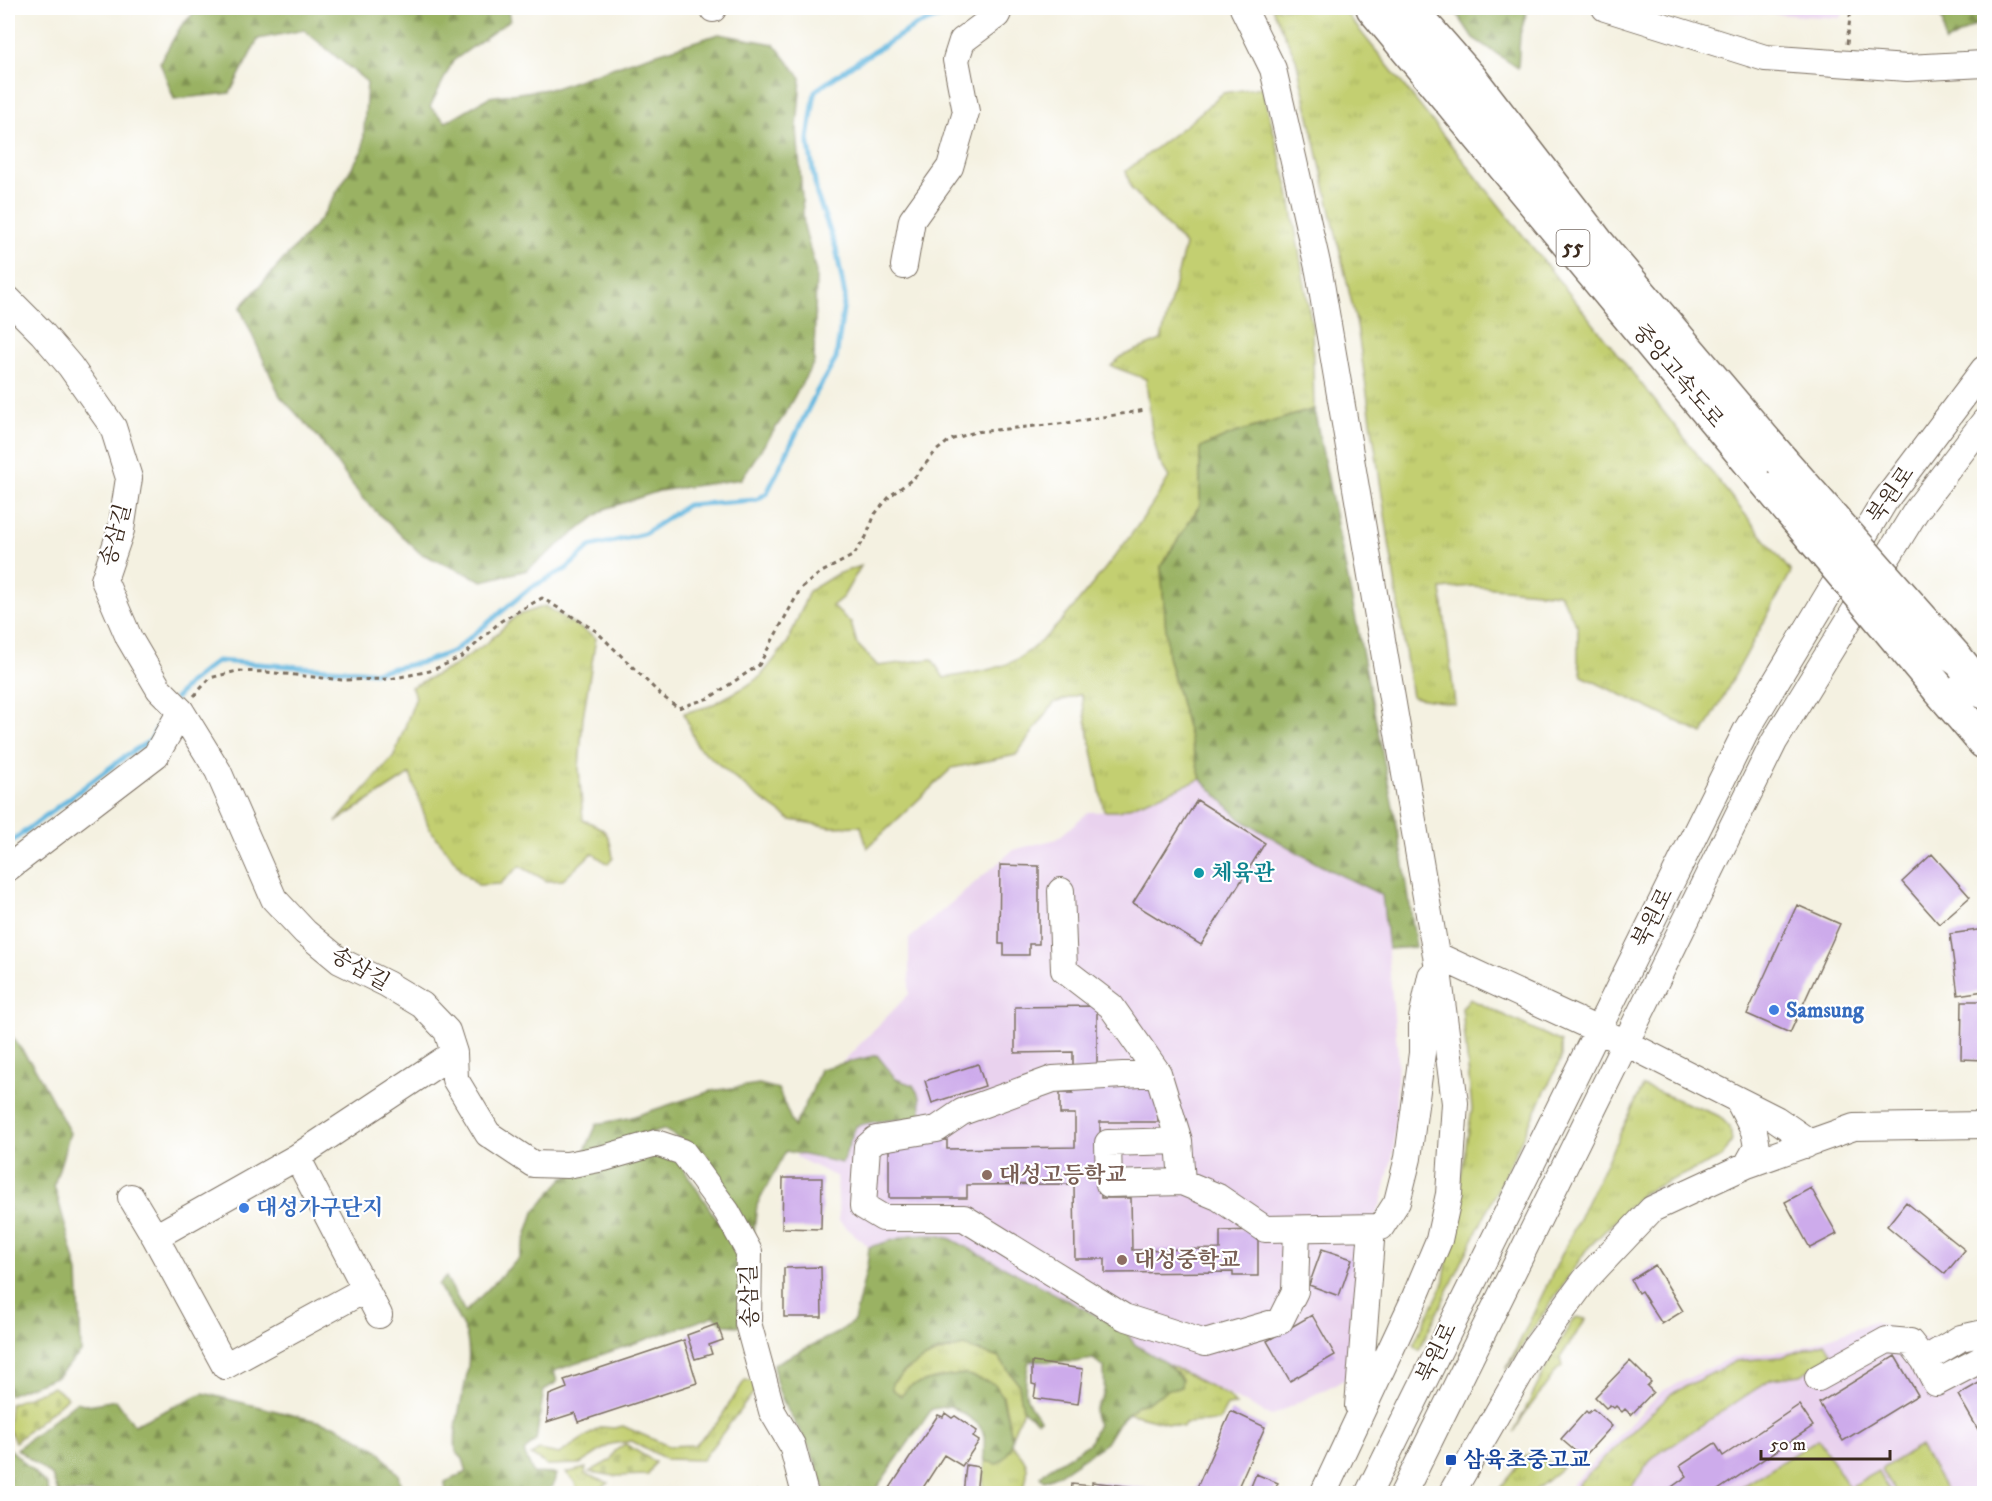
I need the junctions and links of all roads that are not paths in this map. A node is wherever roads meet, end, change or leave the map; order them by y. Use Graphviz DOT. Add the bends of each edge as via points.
graph roads {
  1 [pos="1000,8"];
  2 [pos="1243,8"];
  3 [pos="1373,8"];
  4 [pos="1409,8"];
  5 [pos="1605,8"];
  6 [pos="1984,64"];
  7 [pos="904,266"];
  8 [pos="8,299"];
  9 [pos="1984,369"];
  10 [pos="1984,422"];
  11 [pos="1776,474"];
  12 [pos="1984,692"];
  13 [pos="175,705"];
  14 [pos="1984,742"];
  15 [pos="8,868"];
  16 [pos="1061,891"];
  17 [pos="1436,955"];
  18 [pos="1597,1030"];
  19 [pos="1626,1043"];
  20 [pos="454,1053"];
  21 [pos="1158,1072"];
  22 [pos="1738,1100"];
  23 [pos="1984,1125"];
  24 [pos="1179,1142"];
  25 [pos="1806,1145"];
  26 [pos="297,1157"];
  27 [pos="1747,1165"];
  28 [pos="1182,1182"];
  29 [pos="131,1197"];
  30 [pos="1372,1228"];
  31 [pos="1297,1229"];
  32 [pos="155,1237"];
  33 [pos="366,1289"];
  34 [pos="379,1315"];
  35 [pos="1984,1333"];
  36 [pos="1984,1358"];
  37 [pos="1924,1360"];
  38 [pos="1818,1378"];
  39 [pos="1357,1421"];
  40 [pos="805,1494"];
  41 [pos="1323,1494"];
  42 [pos="1368,1494"];
  43 [pos="1402,1494"];
  44 [pos="1451,1494"];
  1 -- 7 [label="street" via="997,15 962,41 956,60 966,112 950,167 912,220"];
  2 -- 17 [label="street" via="1273,69 1319,272"];
  3 -- 11 [label="highway, 중앙고속도로 / 55"];
  4 -- 11 [label="highway, 중앙고속도로 / 55" via="1471,79"];
  5 -- 6 [label="street" via="1765,58 1907,68"];
  8 -- 13 [label="street, 송삼길" via="70,366 113,427 129,478 121,530 104,580 129,638 159,689"];
  9 -- 18 [label="street, 북원로" via="1884,502 1746,731"];
  10 -- 19 [label="street, 북원로" via="1916,511 1774,742"];
  11 -- 12 [label="highway, 중앙고속도로 / 55, bridge" via="1956,658"];
  11 -- 14 [label="highway, 중앙고속도로 / 55, bridge" via="1938,688"];
  13 -- 15 [label="street" via="156,755"];
  13 -- 20 [label="street, 송삼길" via="218,771 274,899 340,961 422,1005 447,1031"];
  16 -- 21 [label="street" via="1064,970 1110,1006"];
  17 -- 18 [label="street"];
  17 -- 30 [label="street" via="1422,1018 1422,1053 1408,1158 1396,1202 1381,1227"];
  17 -- 39 [label="street" via="1455,1103 1449,1194 1439,1240"];
  18 -- 19 [label="street"];
  18 -- 42 [label="street, 북원로"];
  19 -- 22 [label="street"];
  19 -- 43 [label="street, 북원로"];
  20 -- 26 [label="street"];
  20 -- 40 [label="street, 송삼길" via="455,1079 488,1134 533,1164 567,1165 656,1143 683,1152 727,1212 749,1252 748,1323 772,1411 792,1445"];
  21 -- 24 [label="street"];
  21 -- 31 [label="street" via="1053,1079 962,1112 937,1129 876,1140 867,1147 863,1206 883,1218 964,1218 1124,1317 1205,1343 1280,1321 1295,1291"];
  22 -- 25 [label="street" via="1776,1119 1802,1137"];
  22 -- 27 [label="street" via="1754,1131 1757,1147"];
  23 -- 25 [label="street" via="1854,1127"];
  24 -- 28 [label="street"];
  24 -- 28 [label="street" via="1108,1143 1109,1185"];
  25 -- 27 [label="street"];
  26 -- 32 [label="street"];
  26 -- 33 [label="street"];
  27 -- 44 [label="street" via="1652,1209 1585,1280 1535,1348"];
  28 -- 31 [label="street" via="1218,1197 1265,1229"];
  29 -- 32 [label="street"];
  30 -- 31 [label="street"];
  30 -- 39 [label="street"];
  32 -- 33 [label="street" via="225,1366"];
  33 -- 34 [label="street"];
  35 -- 37 [label="street" via="1961,1338"];
  36 -- 37 [label="street" via="1936,1383"];
  37 -- 38 [label="street" via="1910,1342 1887,1340"];
  39 -- 41 [label="street"];
}
